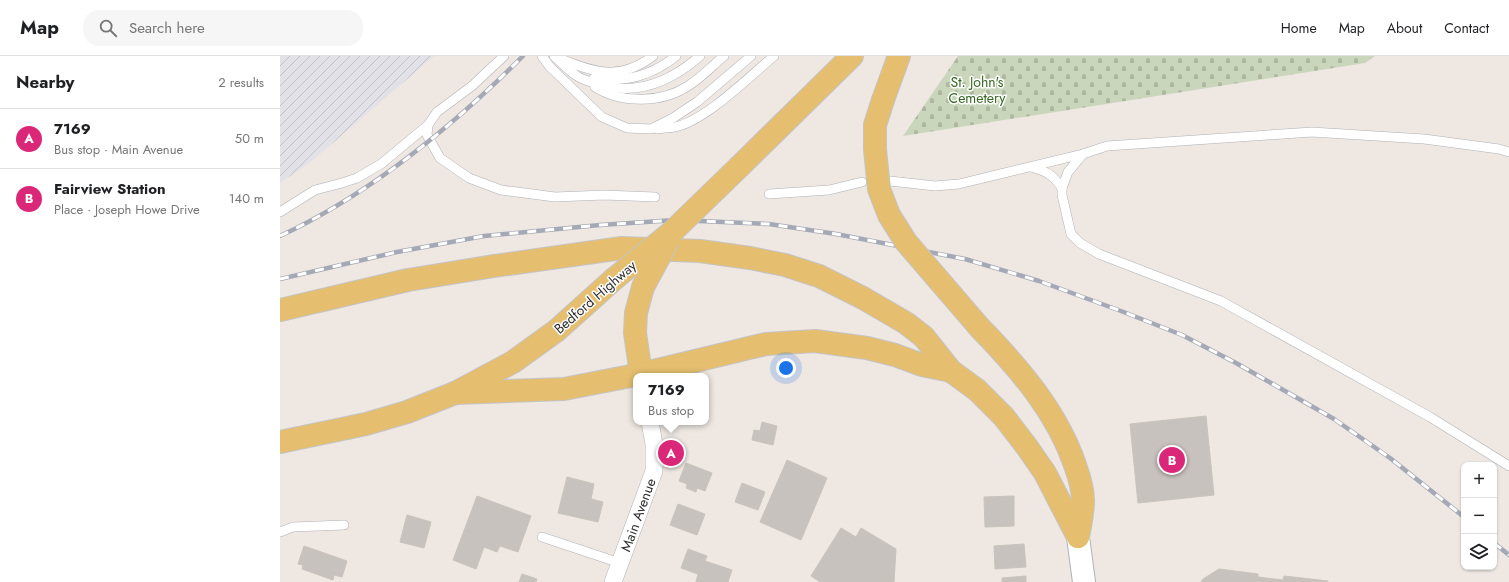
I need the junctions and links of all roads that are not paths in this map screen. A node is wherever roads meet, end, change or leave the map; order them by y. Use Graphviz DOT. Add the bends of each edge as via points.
graph roads {
  1 [pos="504,56"];
  2 [pos="542,56"];
  3 [pos="554,56"];
  4 [pos="653,56"];
  5 [pos="676,56"];
  6 [pos="700,56"];
  7 [pos="724,56"];
  8 [pos="750,56"];
  9 [pos="774,56"];
  10 [pos="852,56"];
  11 [pos="899,56"];
  12 [pos="568,68"];
  13 [pos="577,77"];
  14 [pos="428,125"];
  15 [pos="651,129"];
  16 [pos="1509,152"];
  17 [pos="1083,154"];
  18 [pos="1029,167"];
  19 [pos="890,181"];
  20 [pos="862,182"];
  21 [pos="1062,188"];
  22 [pos="769,194"];
  23 [pos="654,197"];
  24 [pos="280,212"];
  25 [pos="673,231"];
  26 [pos="280,310"];
  27 [pos="951,371"];
  28 [pos="641,373"];
  29 [pos="649,373"];
  30 [pos="633,376"];
  31 [pos="455,393"];
  32 [pos="651,425"];
  33 [pos="280,442"];
  34 [pos="1509,466"];
  35 [pos="344,525"];
  36 [pos="280,532"];
  37 [pos="1078,537"];
  38 [pos="542,538"];
  39 [pos="619,576"];
  40 [pos="1084,582"];
  1 -- 14 [label="lane" via="472,86 437,112"];
  2 -- 15 [label="lane" via="550,68 602,117 627,128"];
  3 -- 4 [label="lane" via="586,69 614,73 628,70"];
  3 -- 12 [label="lane"];
  5 -- 12 [label="lane" via="649,74 627,79 604,80 585,76"];
  6 -- 13 [label="lane" via="676,74 648,86 626,89 604,86"];
  7 -- 13 [label="lane" via="688,86 668,96 623,98 602,92"];
  8 -- 15 [label="lane" via="697,102"];
  9 -- 15 [label="lane" via="697,118 676,127"];
  10 -- 25 [label="main road, Bedford Highway, bridge"];
  11 -- 37 [label="main road, bridge" via="882,100 876,125 875,149 879,189 889,215 906,242 980,328 1006,354 1053,417 1070,449 1080,478 1083,501"];
  12 -- 13 [label="lane"];
  14 -- 23 [label="lane" via="427,135 440,158 469,178 501,190 555,197"];
  14 -- 24 [label="lane" via="381,164 342,183 315,190"];
  16 -- 17 [label="lane" via="1424,139 1312,132 1107,146"];
  17 -- 18 [label="lane"];
  17 -- 21 [label="lane" via="1068,172"];
  18 -- 19 [label="lane" via="959,184 935,186"];
  18 -- 21 [label="lane" via="1054,176"];
  20 -- 22 [label="lane" via="829,190"];
  21 -- 34 [label="lane" via="1071,234 1080,243 1099,254 1221,301 1430,417"];
  25 -- 28 [label="main road, bridge" via="643,287 636,313 635,333"];
  25 -- 31 [label="main road, Bedford Highway, bridge" via="556,331 513,362"];
  26 -- 27 [label="main road" via="408,280 622,248 700,251 785,265 826,279 906,323 924,337"];
  27 -- 29 [label="main road" via="922,366 868,348 815,341 766,344"];
  27 -- 37 [label="main road" via="1004,416 1023,440 1045,473"];
  30 -- 31 [label="main road" via="564,389"];
  31 -- 33 [label="main road, Bedford Highway" via="407,412 366,424"];
  32 -- 39 [label="street, Main Avenue" via="654,444 654,471"];
  35 -- 36 [label="lane" via="293,527"];
  37 -- 40 [label="main road"];
  38 -- 39 [label="lane"];
}
